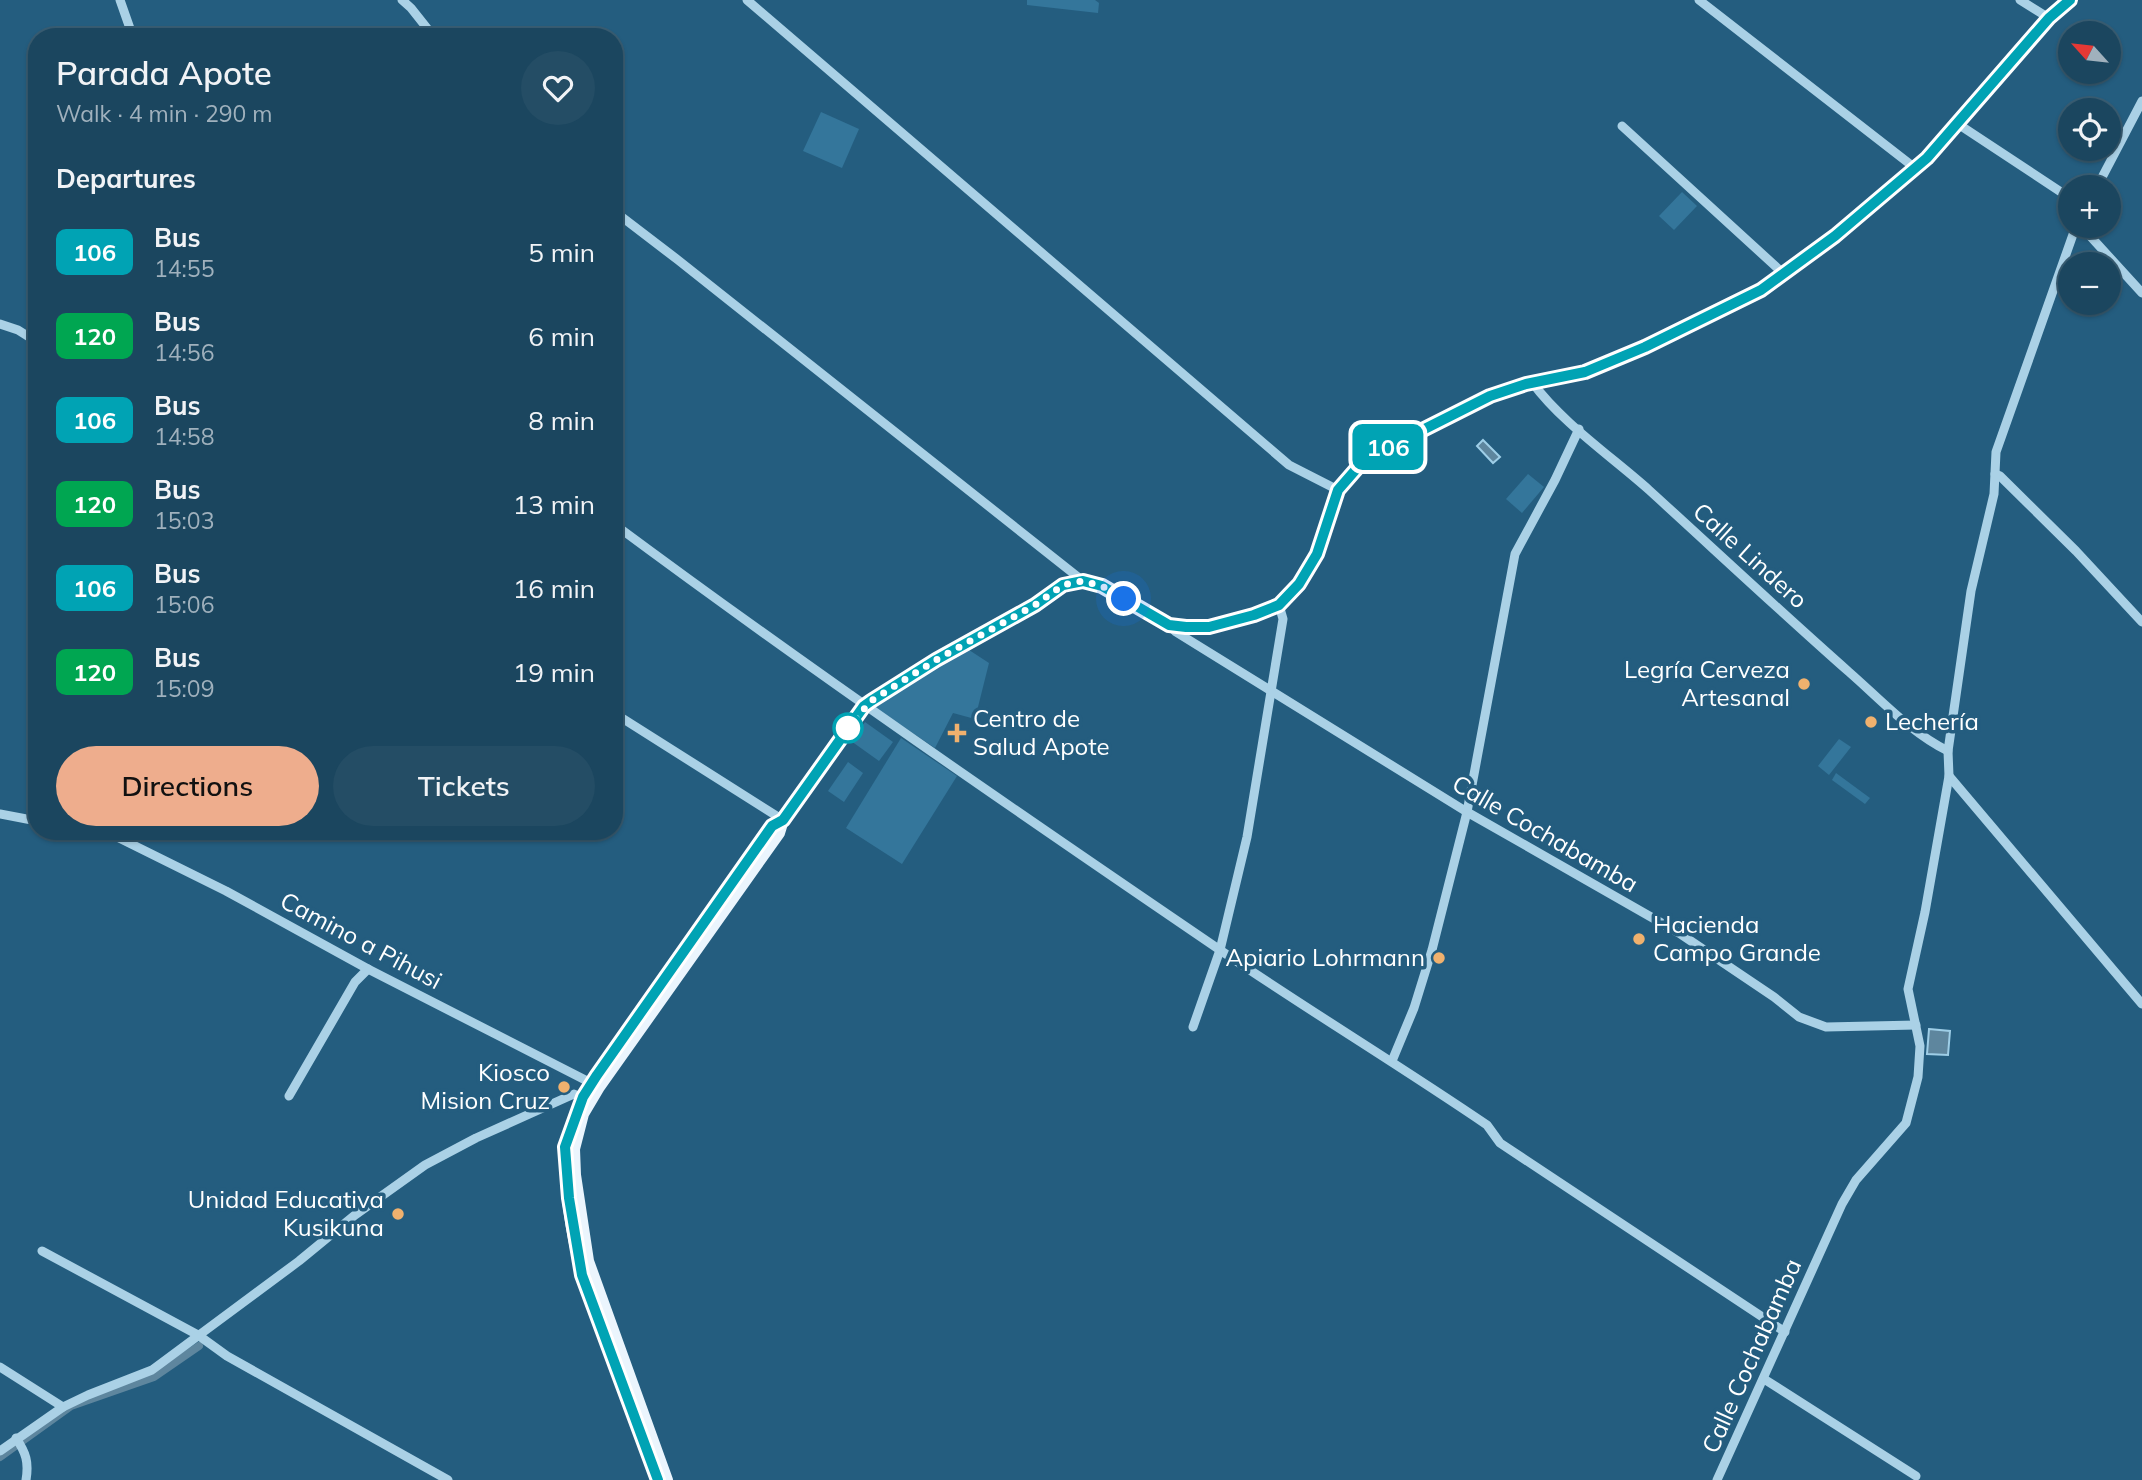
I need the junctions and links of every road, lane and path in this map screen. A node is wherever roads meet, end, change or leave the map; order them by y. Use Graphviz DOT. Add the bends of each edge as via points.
graph roads {
  1 [pos="120,0"];
  2 [pos="402,0"];
  3 [pos="747,0"];
  4 [pos="1699,0"];
  5 [pos="2020,0"];
  6 [pos="2070,0"];
  7 [pos="2049,18"];
  8 [pos="130,28"];
  9 [pos="427,28"];
  10 [pos="2142,101"];
  11 [pos="1958,124"];
  12 [pos="1622,126"];
  13 [pos="1915,168"];
  14 [pos="2103,175"];
  15 [pos="2058,190"];
  16 [pos="623,218"];
  17 [pos="2075,238"];
  18 [pos="2090,238"];
  19 [pos="1784,274"];
  20 [pos="2142,293"];
  21 [pos="0,324"];
  22 [pos="28,334"];
  23 [pos="1532,382"];
  24 [pos="1578,429"];
  25 [pos="1995,474"];
  26 [pos="1338,490"];
  27 [pos="623,531"];
  28 [pos="1083,581"];
  29 [pos="1279,605"];
  30 [pos="2142,622"];
  31 [pos="1169,625"];
  32 [pos="1271,690"];
  33 [pos="864,706"];
  34 [pos="623,719"];
  35 [pos="1948,751"];
  36 [pos="1949,776"];
  37 [pos="1468,812"];
  38 [pos="0,814"];
  39 [pos="28,819"];
  40 [pos="783,820"];
  41 [pos="123,840"];
  42 [pos="1220,950"];
  43 [pos="368,969"];
  44 [pos="2142,1004"];
  45 [pos="1916,1025"];
  46 [pos="1193,1027"];
  47 [pos="1392,1061"];
  48 [pos="595,1085"];
  49 [pos="289,1096"];
  50 [pos="587,1099"];
  51 [pos="42,1251"];
  52 [pos="1785,1332"];
  53 [pos="198,1335"];
  54 [pos="0,1367"];
  55 [pos="1764,1378"];
  56 [pos="63,1407"];
  57 [pos="16,1438"];
  58 [pos="0,1451"];
  59 [pos="1916,1476"];
  60 [pos="26,1480"];
  61 [pos="448,1480"];
  62 [pos="658,1480"];
  63 [pos="667,1480"];
  64 [pos="1717,1480"];
  1 -- 8 [label="street"];
  2 -- 9 [label="street"];
  3 -- 26 [label="street" via="1289,465"];
  4 -- 13 [label="street"];
  5 -- 7 [label="street"];
  6 -- 7 [label="main road"];
  7 -- 11 [label="main road"];
  10 -- 14 [label="street"];
  11 -- 13 [label="main road"];
  11 -- 15 [label="street"];
  12 -- 19 [label="street"];
  13 -- 19 [label="main road"];
  16 -- 28 [label="street"];
  17 -- 25 [label="street, Calle Cochabamba" via="1996,452"];
  18 -- 20 [label="street"];
  19 -- 23 [label="main road" via="1645,347 1585,372"];
  21 -- 22 [label="street"];
  23 -- 24 [label="street, Calle Lindero"];
  23 -- 26 [label="main road" via="1490,396 1365,459"];
  24 -- 35 [label="street, Calle Lindero" via="1912,727"];
  24 -- 37 [label="street" via="1515,554"];
  25 -- 30 [label="street"];
  25 -- 35 [label="street, Calle Cochabamba" via="1971,591"];
  26 -- 29 [label="main road" via="1317,554"];
  27 -- 33 [label="street"];
  28 -- 31 [label="main road" via="1102,586"];
  28 -- 33 [label="main road" via="1063,585"];
  29 -- 31 [label="main road" via="1209,627"];
  29 -- 32 [label="street" via="1283,619"];
  31 -- 32 [label="street, Calle Cochabamba"];
  32 -- 37 [label="street, Calle Cochabamba"];
  32 -- 42 [label="street" via="1247,837"];
  33 -- 40 [label="main road"];
  33 -- 42 [label="street"];
  34 -- 40 [label="street"];
  35 -- 36 [label="street, Calle Cochabamba"];
  36 -- 44 [label="street"];
  36 -- 45 [label="street, Calle Cochabamba" via="1908,989"];
  37 -- 45 [label="street, Calle Cochabamba" via="1679,933 1799,1017 1826,1027"];
  37 -- 47 [label="street" via="1414,1008"];
  38 -- 39 [label="street"];
  40 -- 48 [label="main road" via="772,826 736,885"];
  41 -- 43 [label="street, Camino a Pihusi"];
  42 -- 46 [label="street"];
  42 -- 47 [label="street"];
  43 -- 48 [label="street, Camino a Pihusi"];
  43 -- 49 [label="street" via="355,982"];
  45 -- 52 [label="street, Calle Cochabamba" via="1920,1061 1906,1123 1856,1180 1842,1204"];
  47 -- 52 [label="street" via="1487,1125 1500,1143"];
  48 -- 50 [label="main road"];
  50 -- 53 [label="street" via="574,1094 425,1165"];
  50 -- 62 [label="main road" via="569,1133 565,1161 579,1265"];
  50 -- 63 [label="main road" via="574,1158 588,1261"];
  51 -- 53 [label="street"];
  52 -- 55 [label="street, Calle Cochabamba"];
  53 -- 56 [label="street" via="152,1370"];
  53 -- 61 [label="street" via="227,1356"];
  54 -- 56 [label="street"];
  55 -- 59 [label="street"];
  55 -- 64 [label="street, Calle Cochabamba"];
  56 -- 57 [label="street"];
  57 -- 58 [label="street"];
  57 -- 60 [label="street" via="26,1453"];
}
